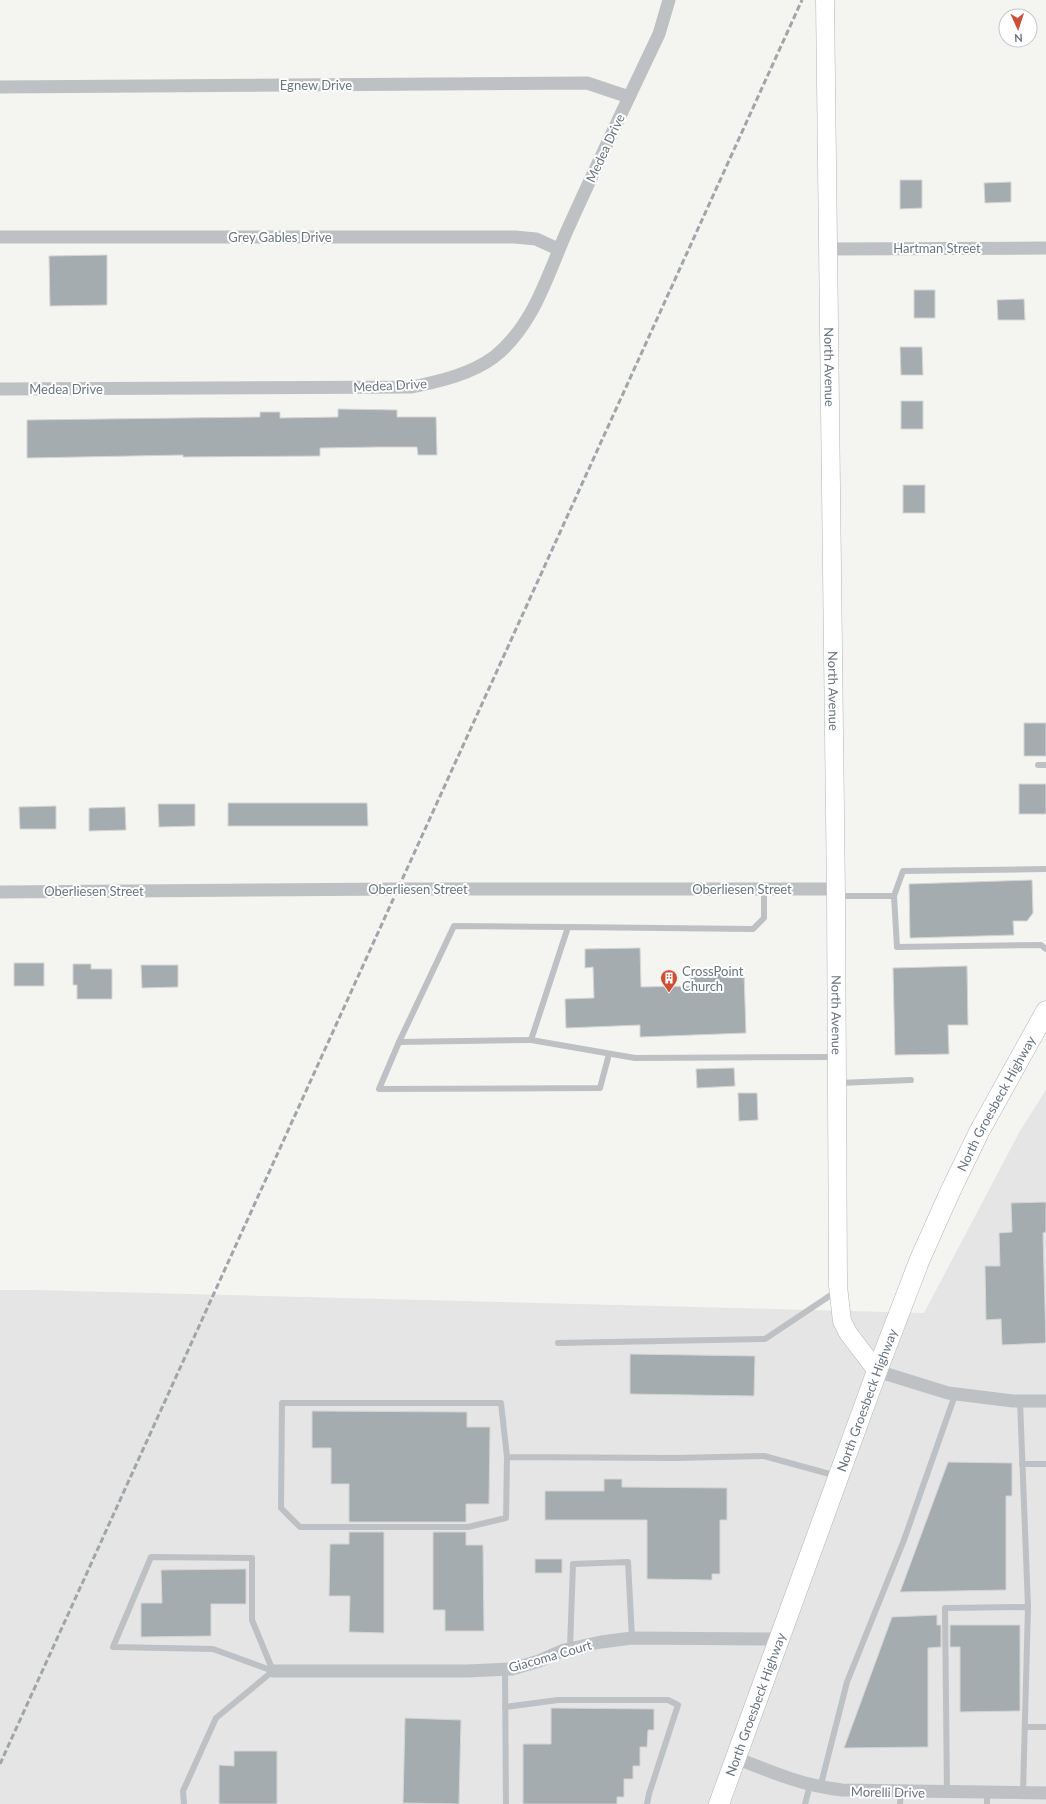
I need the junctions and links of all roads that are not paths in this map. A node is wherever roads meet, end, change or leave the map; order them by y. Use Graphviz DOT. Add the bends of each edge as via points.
graph roads {
  1 [pos="669,0"];
  2 [pos="825,0"];
  3 [pos="0,87"];
  4 [pos="629,96"];
  5 [pos="0,237"];
  6 [pos="1046,248"];
  7 [pos="558,249"];
  8 [pos="827,249"];
  9 [pos="0,389"];
  10 [pos="1038,765"];
  11 [pos="1046,765"];
  12 [pos="1046,869"];
  13 [pos="764,889"];
  14 [pos="0,892"];
  15 [pos="836,892"];
  16 [pos="894,896"];
  17 [pos="568,926"];
  18 [pos="1046,949"];
  19 [pos="1046,1011"];
  20 [pos="531,1040"];
  21 [pos="399,1042"];
  22 [pos="609,1054"];
  23 [pos="837,1056"];
  24 [pos="911,1080"];
  25 [pos="837,1083"];
  26 [pos="838,1290"];
  27 [pos="558,1343"];
  28 [pos="877,1371"];
  29 [pos="955,1395"];
  30 [pos="1020,1401"];
  31 [pos="1046,1401"];
  32 [pos="507,1457"];
  33 [pos="1022,1464"];
  34 [pos="1046,1464"];
  35 [pos="838,1477"];
  36 [pos="1028,1607"];
  37 [pos="632,1638"];
  38 [pos="779,1639"];
  39 [pos="570,1648"];
  40 [pos="505,1669"];
  41 [pos="273,1671"];
  42 [pos="505,1707"];
  43 [pos="1025,1727"];
  44 [pos="1046,1727"];
  45 [pos="736,1758"];
  46 [pos="815,1787"];
  47 [pos="947,1793"];
  48 [pos="1023,1793"];
  49 [pos="1046,1793"];
  50 [pos="900,1798"];
  51 [pos="987,1798"];
  52 [pos="184,1804"];
  53 [pos="506,1804"];
  54 [pos="647,1804"];
  55 [pos="719,1804"];
  56 [pos="805,1804"];
  1 -- 4 [label="street, Medea Drive" via="659,34"];
  2 -- 8 [label="main road, North Avenue"];
  3 -- 4 [label="street, Egnew Drive" via="587,83"];
  4 -- 7 [label="street, Medea Drive"];
  5 -- 7 [label="street, Grey Gables Drive" via="515,237 536,239"];
  6 -- 8 [label="street, Hartman Street"];
  7 -- 9 [label="street, Medea Drive" via="541,294 517,333 495,356 461,374 437,382 412,386"];
  8 -- 15 [label="main road, North Avenue"];
  10 -- 11 [label="lane"];
  12 -- 16 [label="lane" via="903,871"];
  13 -- 14 [label="street, Oberliesen Street"];
  13 -- 15 [label="street, Oberliesen Street"];
  13 -- 17 [label="lane" via="764,918 754,929"];
  15 -- 16 [label="lane"];
  15 -- 23 [label="main road, North Avenue"];
  16 -- 18 [label="lane" via="896,947 1042,945"];
  17 -- 20 [label="lane"];
  17 -- 21 [label="lane" via="454,926"];
  19 -- 28 [label="main road, North Groesbeck Highway" via="979,1132 950,1192"];
  20 -- 21 [label="lane"];
  20 -- 22 [label="lane"];
  21 -- 22 [label="lane" via="379,1089 600,1088"];
  22 -- 23 [label="lane" via="635,1058"];
  23 -- 25 [label="main road, North Avenue"];
  24 -- 25 [label="lane"];
  25 -- 26 [label="main road, North Avenue"];
  26 -- 27 [label="lane" via="765,1339"];
  26 -- 28 [label="main road, North Avenue" via="842,1321"];
  28 -- 29 [label="street"];
  28 -- 35 [label="main road, North Groesbeck Highway"];
  29 -- 30 [label="street"];
  29 -- 46 [label="lane" via="904,1540 847,1682"];
  30 -- 31 [label="street"];
  30 -- 33 [label="lane"];
  32 -- 32 [label="lane" via="506,1518 468,1527 300,1527 281,1508 282,1402 502,1403"];
  32 -- 35 [label="lane" via="764,1456"];
  33 -- 34 [label="lane"];
  33 -- 36 [label="lane"];
  35 -- 38 [label="main road, North Groesbeck Highway"];
  36 -- 43 [label="lane"];
  36 -- 47 [label="lane" via="945,1608"];
  37 -- 38 [label="street, Giacoma Court"];
  37 -- 39 [label="street, Giacoma Court"];
  37 -- 39 [label="lane" via="628,1562 573,1564"];
  38 -- 45 [label="main road, North Groesbeck Highway"];
  39 -- 40 [label="street, Giacoma Court" via="539,1661"];
  40 -- 41 [label="street, Giacoma Court"];
  40 -- 42 [label="lane"];
  41 -- 41 [label="lane" via="213,1649 113,1647 151,1557 252,1558 252,1620"];
  41 -- 52 [label="lane" via="216,1718 183,1791"];
  42 -- 53 [label="lane"];
  42 -- 54 [label="lane" via="558,1700 668,1700 678,1705"];
  43 -- 44 [label="lane"];
  43 -- 48 [label="lane"];
  45 -- 46 [label="street, Morelli Drive"];
  45 -- 55 [label="main road, North Groesbeck Highway"];
  46 -- 50 [label="street, Morelli Drive"];
  46 -- 56 [label="lane"];
  47 -- 50 [label="street, Morelli Drive"];
  47 -- 51 [label="street, Morelli Drive"];
  48 -- 49 [label="street, Morelli Drive"];
  48 -- 51 [label="street, Morelli Drive"];
}
